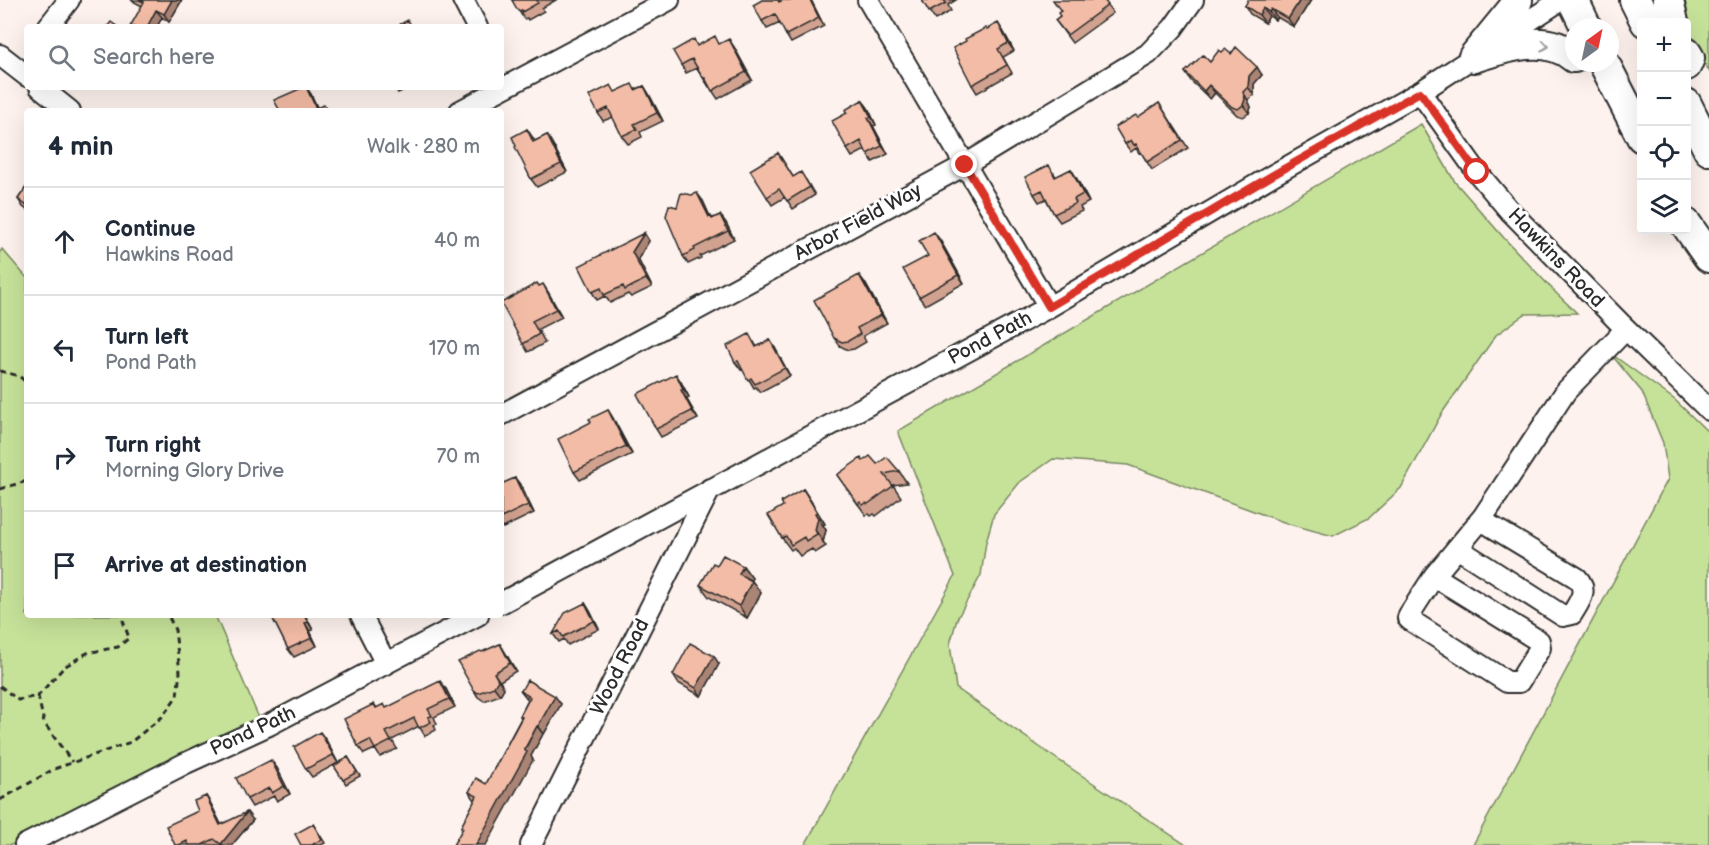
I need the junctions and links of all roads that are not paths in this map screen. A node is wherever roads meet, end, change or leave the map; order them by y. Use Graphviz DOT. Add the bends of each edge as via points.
graph roads {
  1 [pos="69,0"];
  2 [pos="463,0"];
  3 [pos="669,0"];
  4 [pos="868,0"];
  5 [pos="1193,0"];
  6 [pos="1517,0"];
  7 [pos="1562,0"];
  8 [pos="1573,0"];
  9 [pos="1635,0"];
  10 [pos="1668,0"];
  11 [pos="1582,18"];
  12 [pos="1644,18"];
  13 [pos="1672,18"];
  14 [pos="50,24"];
  15 [pos="475,24"];
  16 [pos="1565,51"];
  17 [pos="0,55"];
  18 [pos="1474,57"];
  19 [pos="23,66"];
  20 [pos="1591,72"];
  21 [pos="1609,72"];
  22 [pos="504,79"];
  23 [pos="44,90"];
  24 [pos="489,90"];
  25 [pos="1420,92"];
  26 [pos="66,108"];
  27 [pos="464,108"];
  28 [pos="1691,114"];
  29 [pos="1637,128"];
  30 [pos="1637,129"];
  31 [pos="1709,150"];
  32 [pos="965,165"];
  33 [pos="1691,231"];
  34 [pos="1709,258"];
  35 [pos="1049,307"];
  36 [pos="1626,329"];
  37 [pos="1709,410"];
  38 [pos="504,413"];
  39 [pos="710,489"];
  40 [pos="1481,520"];
  41 [pos="1457,548"];
  42 [pos="1434,576"];
  43 [pos="504,601"];
  44 [pos="363,618"];
  45 [pos="472,618"];
  46 [pos="386,664"];
  47 [pos="25,845"];
  48 [pos="531,845"];
  1 -- 14 [label="street"];
  2 -- 15 [label="street"];
  3 -- 22 [label="street"];
  4 -- 32 [label="street"];
  5 -- 32 [label="street, Arbor Field Way" via="1148,54"];
  6 -- 18 [label="highway"];
  7 -- 18 [label="street, Pond Path"];
  8 -- 11 [label="highway"];
  9 -- 12 [label="highway"];
  10 -- 13 [label="highway"];
  18 -- 16 [label="highway, one-way" via="1506,46 1527,44"];
  17 -- 19 [label="street"];
  18 -- 25 [label="street, Pond Path"];
  20 -- 30 [label="highway"];
  21 -- 29 [label="highway"];
  23 -- 26 [label="street"];
  24 -- 27 [label="street"];
  25 -- 35 [label="street, Pond Path"];
  25 -- 36 [label="street, Hawkins Road" via="1509,210"];
  28 -- 31 [label="highway"];
  32 -- 35 [label="street"];
  32 -- 38 [label="street, Arbor Field Way"];
  33 -- 34 [label="highway"];
  35 -- 39 [label="street, Pond Path"];
  36 -- 37 [label="street, Hawkins Road"];
  36 -- 40 [label="street" via="1566,392"];
  39 -- 43 [label="street, Pond Path"];
  39 -- 48 [label="street, Wood Road"];
  40 -- 41 [label="street"];
  40 -- 41 [label="street" via="1581,583 1583,595 1572,614 1563,616"];
  41 -- 42 [label="street"];
  42 -- 42 [label="street" via="1409,615 1410,621 1507,682 1520,682 1540,648 1539,641"];
  44 -- 46 [label="street"];
  45 -- 46 [label="street, Pond Path"];
  46 -- 47 [label="street, Pond Path"];
}
